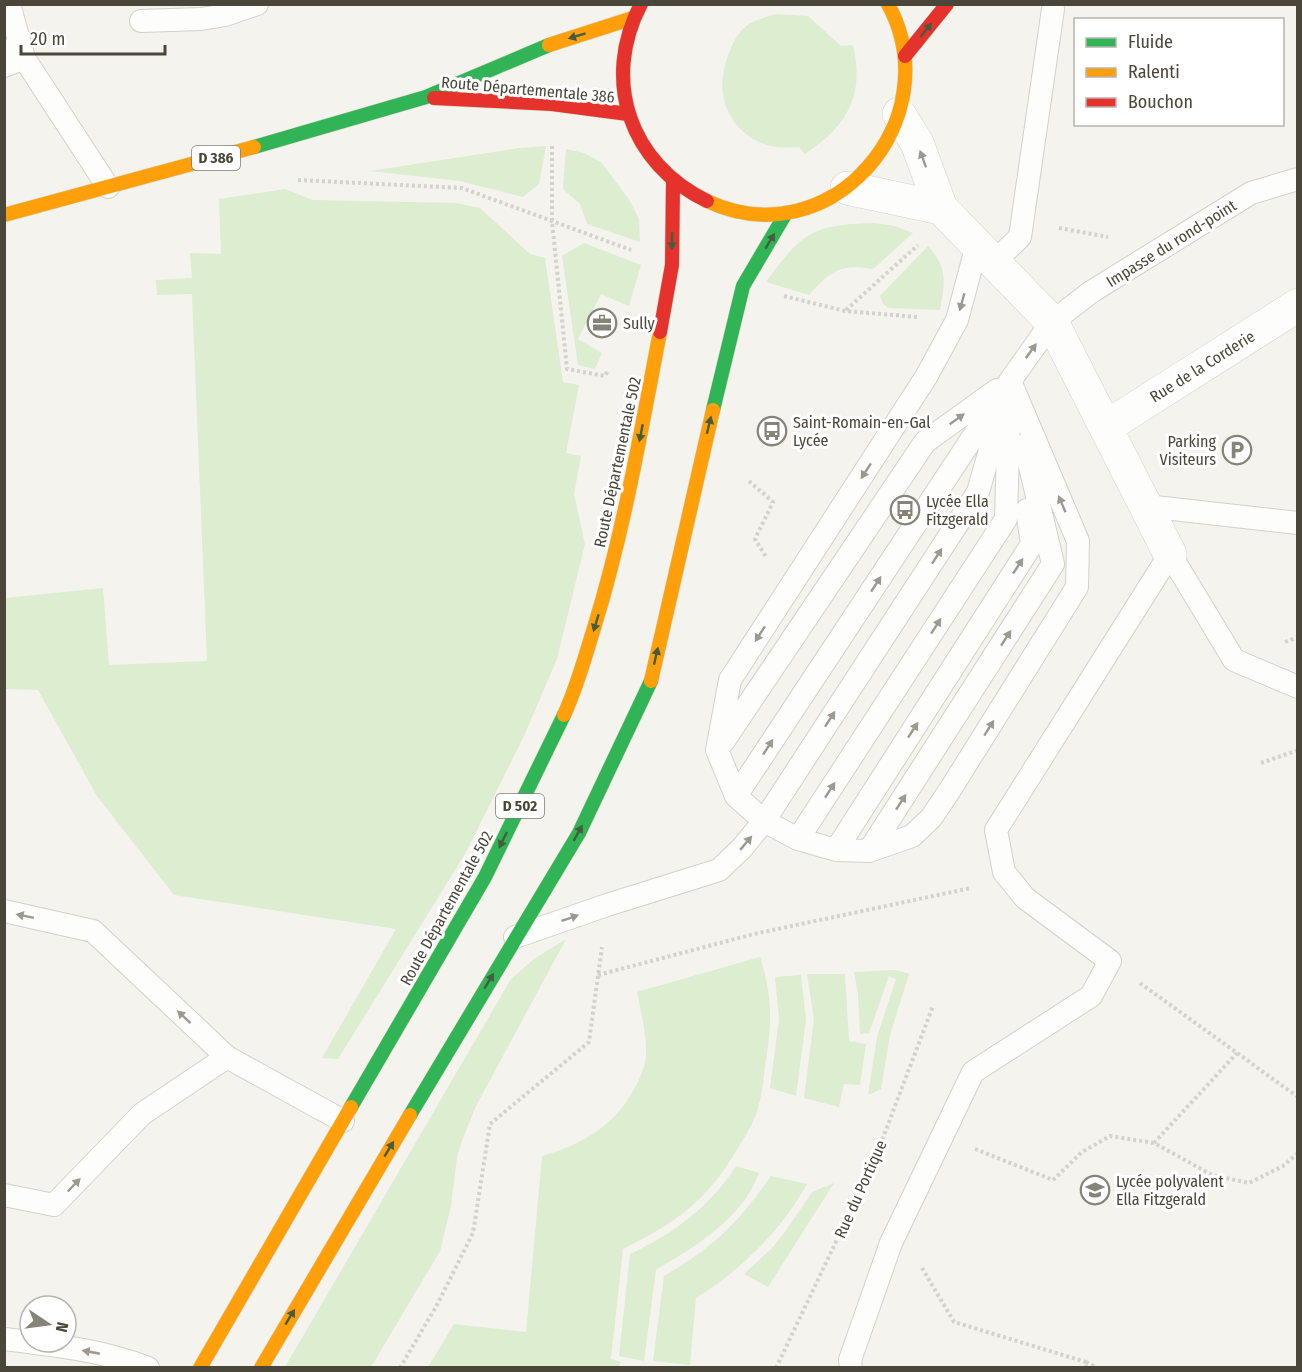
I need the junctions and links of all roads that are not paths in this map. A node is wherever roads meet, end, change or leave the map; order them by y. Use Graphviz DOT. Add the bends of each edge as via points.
graph roads {
  1 [pos="9,4"];
  2 [pos="257,4"];
  3 [pos="641,4"];
  4 [pos="888,4"];
  5 [pos="947,4"];
  6 [pos="1053,9"];
  7 [pos="633,18"];
  8 [pos="141,21"];
  9 [pos="906,56"];
  10 [pos="11,58"];
  11 [pos="426,97"];
  12 [pos="628,114"];
  13 [pos="900,114"];
  14 [pos="1298,179"];
  15 [pos="673,183"];
  16 [pos="108,187"];
  17 [pos="847,188"];
  18 [pos="941,208"];
  19 [pos="786,213"];
  20 [pos="4,215"];
  21 [pos="986,254"];
  22 [pos="1298,305"];
  23 [pos="1052,322"];
  24 [pos="1010,381"];
  25 [pos="1106,427"];
  26 [pos="1146,506"];
  27 [pos="1298,523"];
  28 [pos="1170,554"];
  29 [pos="1298,687"];
  30 [pos="717,750"];
  31 [pos="736,796"];
  32 [pos="764,821"];
  33 [pos="798,839"];
  34 [pos="836,850"];
  35 [pos="869,851"];
  36 [pos="4,911"];
  37 [pos="515,937"];
  38 [pos="226,1057"];
  39 [pos="343,1121"];
  40 [pos="4,1195"];
  41 [pos="4,1339"];
  42 [pos="148,1368"];
  43 [pos="200,1368"];
  44 [pos="261,1368"];
  45 [pos="851,1368"];
  1 -- 10 [label="lane"];
  2 -- 8 [label="lane" via="201,19"];
  3 -- 7 [label="main road"];
  4 -- 9 [label="main road"];
  9 -- 5 [label="main road, one-way"];
  6 -- 21 [label="lane" via="1020,237"];
  7 -- 11 [label="main road, Route Départementale 386 / D 386, one-way" via="552,44"];
  7 -- 12 [label="main road" via="622,66"];
  9 -- 13 [label="main road"];
  10 -- 16 [label="lane"];
  11 -- 12 [label="main road, Route Départementale 386 / D 386" via="552,104"];
  11 -- 16 [label="main road, Route Départementale 386 / D 386"];
  12 -- 15 [label="main road" via="646,152"];
  13 -- 17 [label="main road" via="878,158"];
  18 -- 13 [label="street, one-way" via="917,143"];
  14 -- 23 [label="lane, Impasse du rond-point" via="1251,193 1091,292"];
  15 -- 19 [label="main road" via="708,204 746,214"];
  15 -- 39 [label="main road, Route Départementale 502 / D 502, one-way" via="672,265 644,419 606,590 573,696 485,877"];
  16 -- 20 [label="main road, Route Départementale 386 / D 386"];
  17 -- 18 [label="street"];
  17 -- 19 [label="main road" via="818,204"];
  18 -- 21 [label="street"];
  37 -- 19 [label="main road, one-way" via="579,833 650,686 743,286"];
  21 -- 23 [label="street"];
  21 -- 30 [label="lane, one-way" via="926,377 729,680"];
  22 -- 25 [label="street, Rue de la Corderie"];
  24 -- 23 [label="lane, Impasse du rond-point, one-way"];
  23 -- 25 [label="street"];
  30 -- 24 [label="lane, one-way" via="925,442"];
  31 -- 24 [label="lane, Impasse du rond-point, one-way"];
  32 -- 24 [label="lane, one-way" via="978,492"];
  33 -- 24 [label="lane, one-way" via="1006,519"];
  34 -- 24 [label="lane, one-way" via="1032,544"];
  35 -- 24 [label="lane, one-way" via="1053,564"];
  35 -- 24 [label="lane, one-way" via="912,836 931,818 1077,586 1078,541"];
  25 -- 26 [label="street"];
  26 -- 27 [label="lane"];
  26 -- 28 [label="street"];
  28 -- 29 [label="lane" via="1234,660"];
  28 -- 45 [label="lane" via="996,830 1004,872 1025,898 1110,961 1091,996 973,1072 891,1243 850,1360"];
  30 -- 31 [label="lane"];
  31 -- 32 [label="lane"];
  32 -- 33 [label="lane"];
  37 -- 32 [label="lane, one-way" via="719,870"];
  33 -- 34 [label="lane"];
  34 -- 35 [label="lane"];
  38 -- 36 [label="lane, one-way" via="93,931"];
  44 -- 37 [label="main road, one-way"];
  38 -- 39 [label="lane"];
  40 -- 38 [label="lane, one-way" via="54,1205 142,1114"];
  39 -- 43 [label="main road, Route Départementale 502 / D 502"];
  42 -- 41 [label="lane, one-way" via="123,1358"];
}
